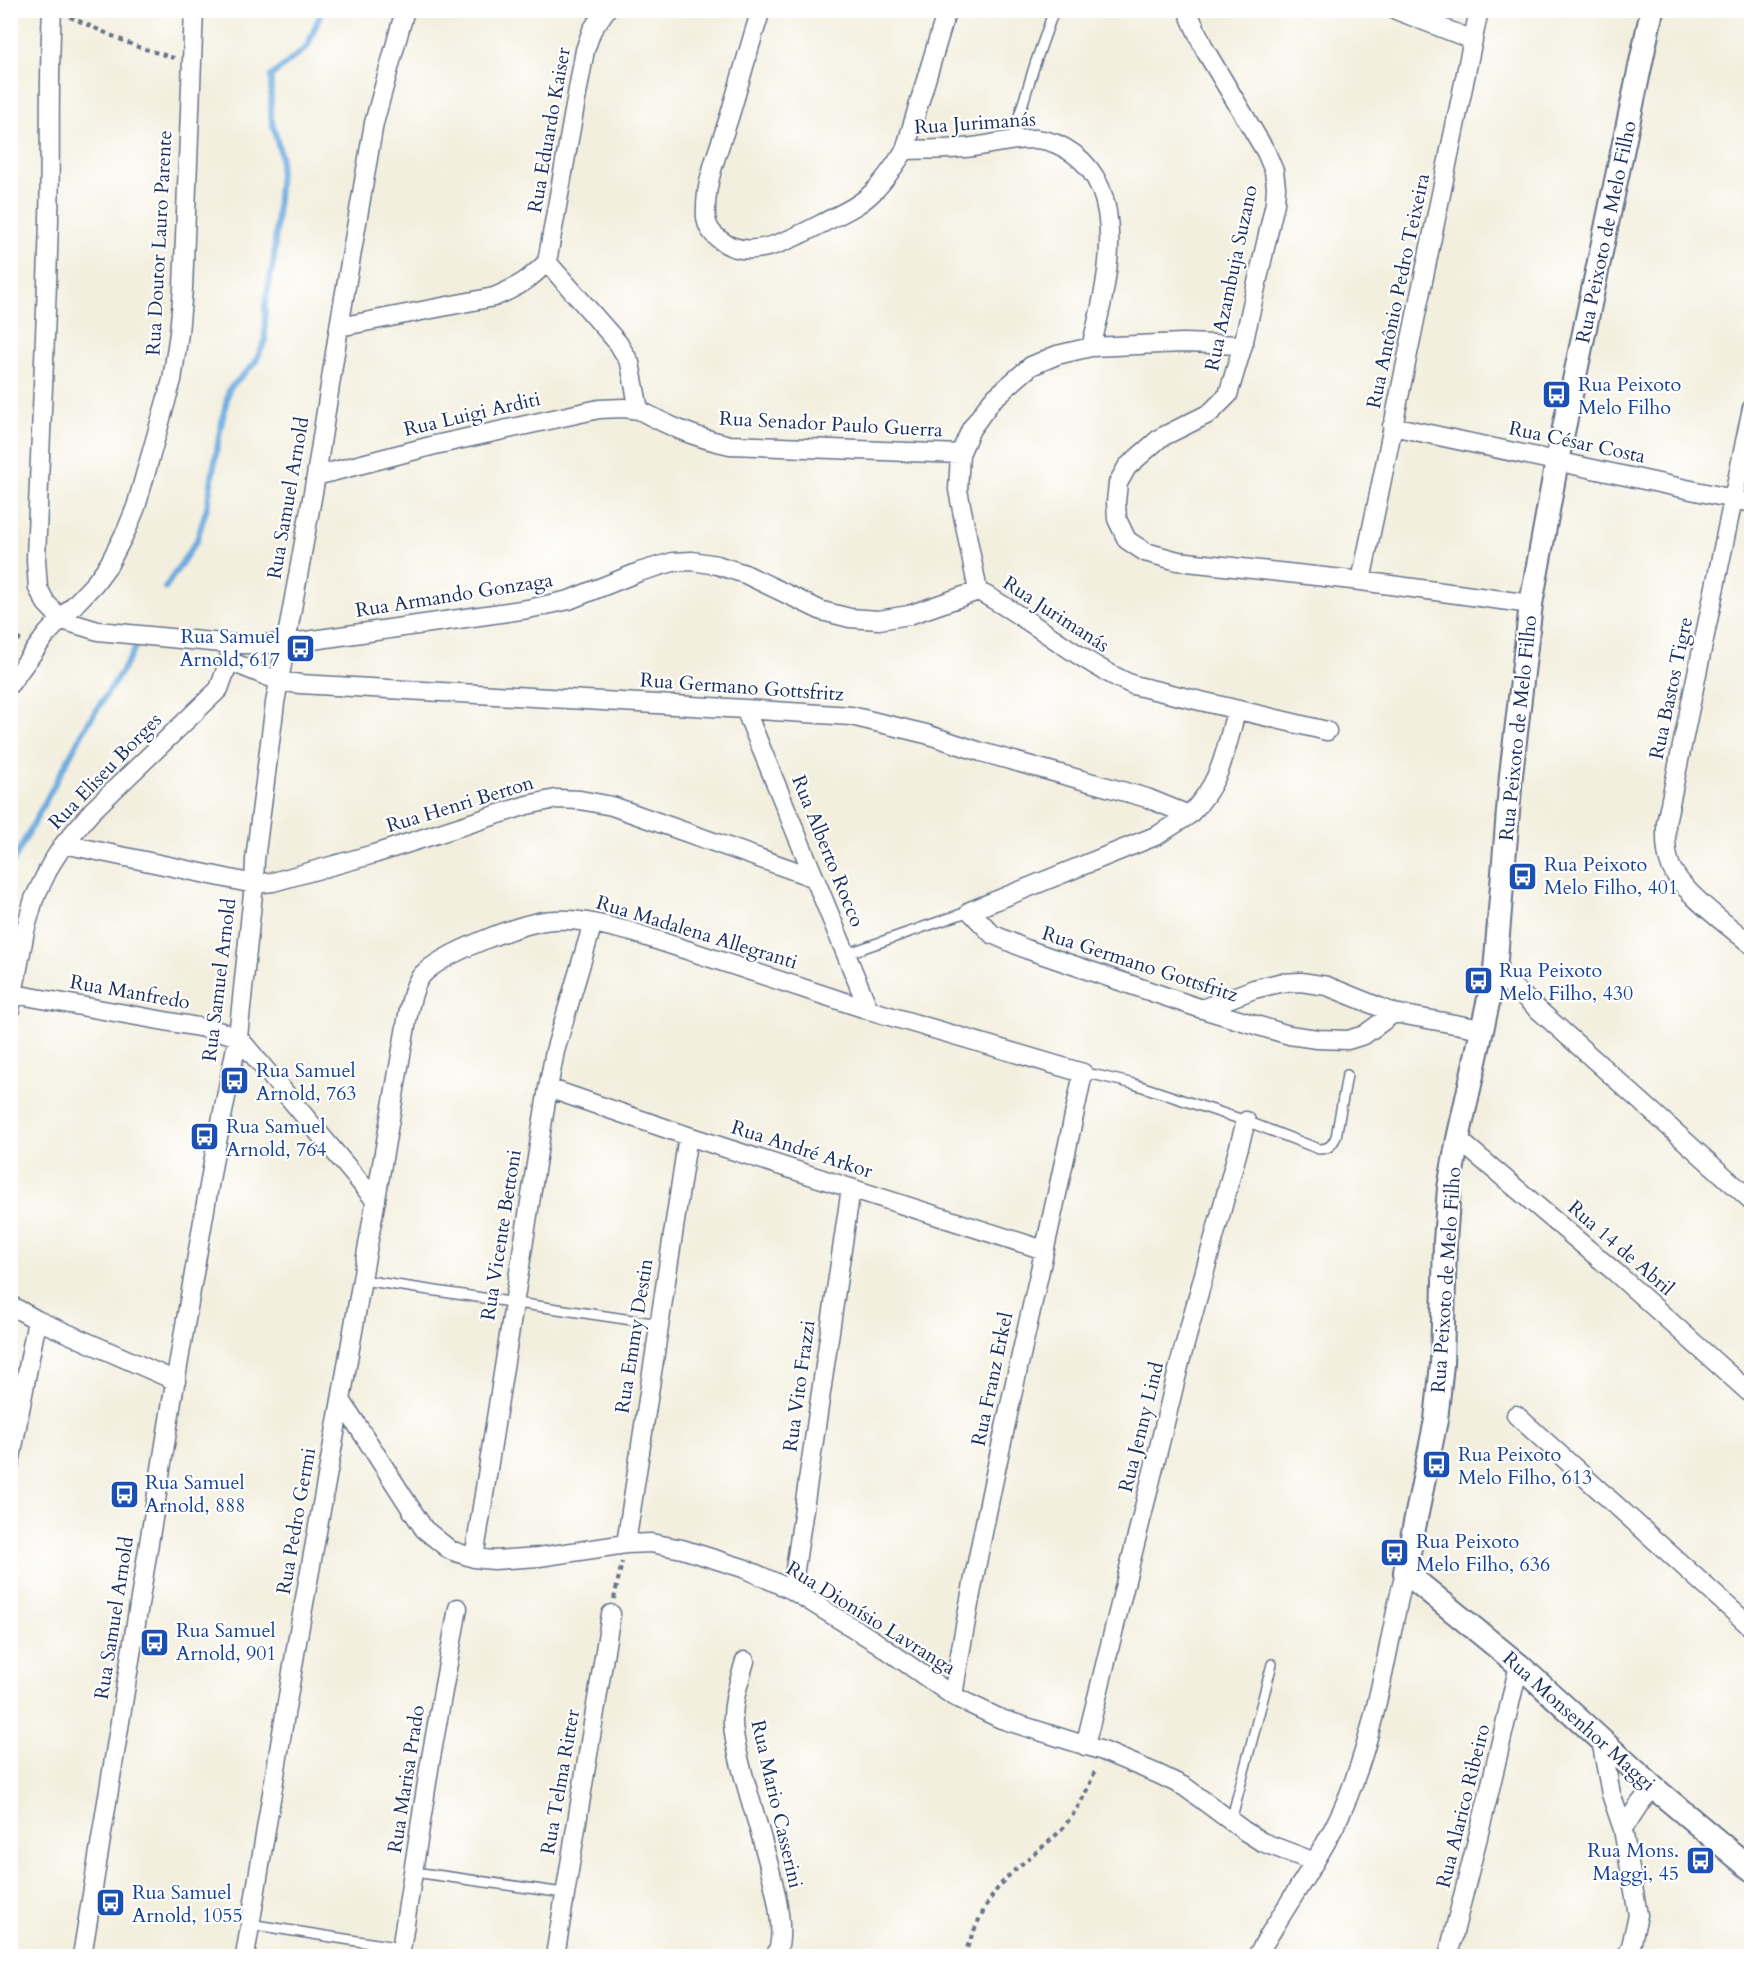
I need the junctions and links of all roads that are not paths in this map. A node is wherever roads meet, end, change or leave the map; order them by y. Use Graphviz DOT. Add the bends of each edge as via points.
graph roads {
  1 [pos="194,10"];
  2 [pos="405,10"];
  3 [pos="606,10"];
  4 [pos="761,10"];
  5 [pos="947,10"];
  6 [pos="1054,10"];
  7 [pos="1187,10"];
  8 [pos="1396,10"];
  9 [pos="1479,10"];
  10 [pos="1652,10"];
  11 [pos="59,13"];
  12 [pos="1473,40"];
  13 [pos="1012,140"];
  14 [pos="905,150"];
  15 [pos="547,262"];
  16 [pos="339,327"];
  17 [pos="1243,345"];
  18 [pos="1091,346"];
  19 [pos="1752,408"];
  20 [pos="639,410"];
  21 [pos="1392,426"];
  22 [pos="960,454"];
  23 [pos="1557,460"];
  24 [pos="316,476"];
  25 [pos="1733,499"];
  26 [pos="1752,503"];
  27 [pos="1361,581"];
  28 [pos="978,591"];
  29 [pos="1531,604"];
  30 [pos="62,620"];
  31 [pos="285,644"];
  32 [pos="230,652"];
  33 [pos="279,681"];
  34 [pos="10,684"];
  35 [pos="745,709"];
  36 [pos="1236,711"];
  37 [pos="1327,731"];
  38 [pos="1189,815"];
  39 [pos="64,843"];
  40 [pos="814,878"];
  41 [pos="254,884"];
  42 [pos="970,911"];
  43 [pos="593,923"];
  44 [pos="1752,945"];
  45 [pos="846,954"];
  46 [pos="1495,971"];
  47 [pos="12,1002"];
  48 [pos="1202,1009"];
  49 [pos="869,1010"];
  50 [pos="1394,1012"];
  51 [pos="1482,1029"];
  52 [pos="238,1037"];
  53 [pos="1083,1073"];
  54 [pos="1347,1075"];
  55 [pos="548,1088"];
  56 [pos="1246,1121"];
  57 [pos="688,1136"];
  58 [pos="1458,1138"];
  59 [pos="850,1188"];
  60 [pos="376,1201"];
  61 [pos="1752,1201"];
  62 [pos="1044,1250"];
  63 [pos="362,1280"];
  64 [pos="513,1303"];
  65 [pos="10,1305"];
  66 [pos="38,1320"];
  67 [pos="659,1323"];
  68 [pos="176,1382"];
  69 [pos="1752,1395"];
  70 [pos="341,1400"];
  71 [pos="1516,1415"];
  72 [pos="10,1463"];
  73 [pos="626,1544"];
  74 [pos="474,1558"];
  75 [pos="1405,1572"];
  76 [pos="792,1590"];
  77 [pos="458,1608"];
  78 [pos="611,1614"];
  79 [pos="1752,1628"];
  80 [pos="745,1661"];
  81 [pos="1272,1664"];
  82 [pos="1519,1665"];
  83 [pos="953,1696"];
  84 [pos="1601,1740"];
  85 [pos="1085,1746"];
  86 [pos="1653,1787"];
  87 [pos="1232,1821"];
  88 [pos="1623,1829"];
  89 [pos="1315,1862"];
  90 [pos="1752,1870"];
  91 [pos="414,1872"];
  92 [pos="564,1893"];
  93 [pos="249,1924"];
  94 [pos="401,1952"];
  95 [pos="82,1956"];
  96 [pos="245,1956"];
  97 [pos="555,1956"];
  98 [pos="775,1956"];
  99 [pos="1257,1956"];
  100 [pos="1448,1956"];
  101 [pos="1627,1956"];
  1 -- 30 [label="street, Rua Doutor Lauro Parente" via="183,288 172,380 136,507 120,545 95,583"];
  2 -- 16 [label="street, Rua Samuel Arnold" via="374,123"];
  3 -- 15 [label="street, Rua Eduardo Kaiser" via="592,30 585,50"];
  4 -- 14 [label="street, Rua Jurimanás" via="712,165 706,218 710,232 723,243 742,249 786,242 871,194"];
  5 -- 14 [label="street"];
  6 -- 13 [label="lane"];
  7 -- 17 [label="street, Rua Azambuja Suzano" via="1205,50 1274,171 1275,203"];
  8 -- 12 [label="street"];
  9 -- 12 [label="street, Rua Antônio Pedro Teixeira"];
  10 -- 23 [label="street, Rua Peixoto de Melo Filho"];
  11 -- 30 [label="street" via="50,47 48,267 36,560 38,588"];
  12 -- 21 [label="street, Rua Antônio Pedro Teixeira"];
  13 -- 14 [label="street, Rua Jurimanás" via="972,147"];
  13 -- 18 [label="street, Rua Jurimanás" via="1053,142 1068,149 1095,175 1104,198 1109,237 1103,296"];
  15 -- 16 [label="street" via="517,288 494,297"];
  15 -- 20 [label="street" via="618,343 630,363"];
  16 -- 24 [label="street, Rua Samuel Arnold"];
  17 -- 18 [label="street"];
  17 -- 27 [label="street, Rua Azambuja Suzano" via="1228,395 1210,413 1160,438 1127,467 1118,483 1116,502 1117,519 1127,540 1145,552 1178,561"];
  18 -- 22 [label="street, Rua Jurimanás" via="1031,366 992,400 970,429"];
  19 -- 25 [label="street, Rua Bastos Tigre"];
  20 -- 22 [label="street, Rua Senador Paulo Guerra" via="701,439 730,445"];
  20 -- 24 [label="street, Rua Luigi Arditi" via="599,409"];
  21 -- 23 [label="street, Rua César Costa"];
  21 -- 27 [label="street, Rua Antônio Pedro Teixeira"];
  22 -- 28 [label="street, Rua Jurimanás" via="958,490"];
  23 -- 25 [label="street, Rua César Costa"];
  23 -- 29 [label="street, Rua Peixoto de Melo Filho"];
  24 -- 31 [label="street, Rua Samuel Arnold"];
  25 -- 26 [label="street, Rua César Costa"];
  25 -- 44 [label="street, Rua Bastos Tigre" via="1666,823 1666,843 1669,863 1677,878"];
  27 -- 29 [label="street, Rua Azambuja Suzano"];
  28 -- 31 [label="street, Rua Armando Gonzaga" via="909,615 879,620 850,618 822,611 717,565 673,562 569,600 528,609"];
  28 -- 36 [label="street, Rua Jurimanás" via="1107,674 1133,685"];
  29 -- 46 [label="street, Rua Peixoto de Melo Filho" via="1511,775"];
  30 -- 32 [label="street, Rua Armando Gonzaga" via="98,631"];
  30 -- 34 [label="street, Rua Doutor Lauro Parente"];
  31 -- 32 [label="street, Rua Armando Gonzaga"];
  31 -- 33 [label="street, Rua Samuel Arnold"];
  32 -- 33 [label="street, Rua Germano Gottsfritz"];
  32 -- 39 [label="street, Rua Eliseu Borges" via="219,689"];
  33 -- 35 [label="street, Rua Germano Gottsfritz"];
  33 -- 41 [label="street, Rua Samuel Arnold"];
  35 -- 38 [label="street, Rua Germano Gottsfritz" via="841,715 889,725 1147,798"];
  35 -- 40 [label="street, Rua Alberto Rocco"];
  36 -- 37 [label="street, Rua Jurimanás"];
  36 -- 38 [label="street" via="1214,783"];
  38 -- 42 [label="street" via="1158,835"];
  39 -- 41 [label="street"];
  39 -- 47 [label="street, Rua Eliseu Borges" via="34,899"];
  40 -- 41 [label="street, Rua Henri Berton" via="612,806 556,799 363,857"];
  40 -- 45 [label="street, Rua Alberto Rocco"];
  41 -- 52 [label="street, Rua Samuel Arnold"];
  42 -- 45 [label="lane"];
  42 -- 48 [label="street, Rua Germano Gottsfritz" via="992,934 1006,942"];
  43 -- 49 [label="street, Rua Madalena Allegranti" via="692,950"];
  43 -- 55 [label="street, Rua Vicente Bettoni"];
  43 -- 60 [label="street, Rua Madalena Allegranti" via="552,920 515,929 482,940 421,976 409,1009"];
  45 -- 49 [label="street, Rua Alberto Rocco"];
  46 -- 51 [label="street, Rua Peixoto de Melo Filho"];
  46 -- 61 [label="street"];
  47 -- 52 [label="street, Rua Manfredo" via="215,1030"];
  48 -- 50 [label="street" via="1254,989 1301,982 1326,986"];
  48 -- 50 [label="street, Rua Germano Gottsfritz" via="1289,1035 1348,1040 1364,1035"];
  49 -- 53 [label="street, Rua Madalena Allegranti"];
  50 -- 51 [label="street"];
  51 -- 58 [label="street, Rua Peixoto de Melo Filho"];
  52 -- 60 [label="street"];
  52 -- 68 [label="street, Rua Samuel Arnold"];
  53 -- 56 [label="lane" via="1134,1084"];
  53 -- 62 [label="street, Rua Franz Erkel"];
  54 -- 56 [label="lane" via="1336,1137 1326,1149 1311,1147"];
  55 -- 57 [label="street, Rua André Arkor"];
  55 -- 64 [label="street, Rua Vicente Bettoni"];
  56 -- 85 [label="street, Rua Jenny Lind" via="1180,1362"];
  57 -- 59 [label="street, Rua André Arkor"];
  57 -- 67 [label="street, Rua Emmy Destin"];
  58 -- 69 [label="street, Rua 14 de Abril"];
  58 -- 75 [label="street, Rua Peixoto de Melo Filho" via="1449,1188 1436,1420"];
  59 -- 62 [label="street, Rua André Arkor"];
  59 -- 76 [label="street, Rua Vito Frazzi"];
  60 -- 63 [label="street, Rua Pedro Germi"];
  62 -- 83 [label="street, Rua Franz Erkel" via="984,1522"];
  63 -- 64 [label="lane"];
  63 -- 70 [label="street, Rua Pedro Germi"];
  64 -- 67 [label="lane"];
  64 -- 74 [label="street, Rua Vicente Bettoni"];
  65 -- 66 [label="street"];
  66 -- 68 [label="street"];
  66 -- 72 [label="street"];
  67 -- 73 [label="street, Rua Emmy Destin"];
  68 -- 95 [label="street, Rua Samuel Arnold"];
  70 -- 74 [label="street, Rua Dionísio Lavranga" via="424,1529 450,1550"];
  70 -- 93 [label="street, Rua Pedro Germi"];
  71 -- 79 [label="street"];
  73 -- 74 [label="street, Rua Dionísio Lavranga" via="539,1557"];
  73 -- 76 [label="street, Rua Dionísio Lavranga" via="651,1543 682,1549 743,1568"];
  75 -- 82 [label="street, Rua Monsenhor Maggi"];
  75 -- 89 [label="street, Rua Peixoto de Melo Filho" via="1354,1781"];
  76 -- 83 [label="street, Rua Dionísio Lavranga"];
  77 -- 91 [label="street, Rua Marisa Prado"];
  78 -- 92 [label="street, Rua Telma Ritter"];
  80 -- 98 [label="street, Rua Mario Casserini" via="734,1701 733,1725 777,1899 781,1940"];
  81 -- 87 [label="lane"];
  82 -- 84 [label="street, Rua Monsenhor Maggi"];
  82 -- 100 [label="street, Rua Alarico Ribeiro"];
  83 -- 85 [label="street, Rua Dionísio Lavranga" via="1001,1719"];
  84 -- 86 [label="street, Rua Monsenhor Maggi"];
  84 -- 88 [label="street" via="1611,1794"];
  85 -- 87 [label="street, Rua Dionísio Lavranga" via="1185,1787"];
  86 -- 88 [label="street"];
  86 -- 90 [label="street, Rua Monsenhor Maggi"];
  87 -- 89 [label="street, Rua Dionísio Lavranga" via="1262,1842"];
  88 -- 101 [label="street" via="1638,1915"];
  89 -- 99 [label="street, Rua Peixoto de Melo Filho"];
  91 -- 92 [label="lane"];
  91 -- 94 [label="street, Rua Marisa Prado"];
  92 -- 97 [label="street, Rua Telma Ritter"];
  93 -- 94 [label="lane"];
  93 -- 96 [label="street, Rua Pedro Germi"];
}
